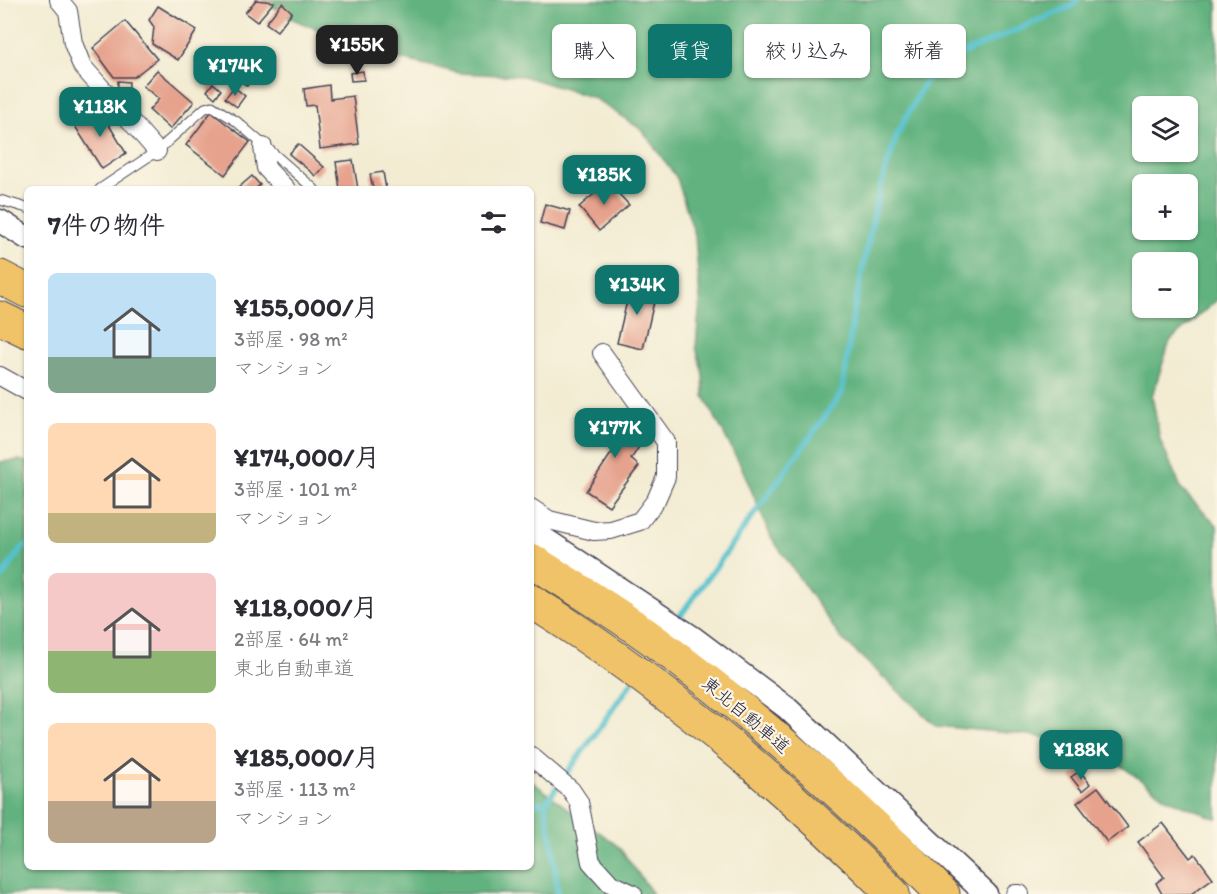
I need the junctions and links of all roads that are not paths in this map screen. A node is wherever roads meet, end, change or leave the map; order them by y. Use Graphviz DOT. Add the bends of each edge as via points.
graph roads {
  1 [pos="59,0"];
  2 [pos="263,147"];
  3 [pos="157,151"];
  4 [pos="104,186"];
  5 [pos="283,186"];
  6 [pos="310,186"];
  7 [pos="0,200"];
  8 [pos="24,207"];
  9 [pos="0,221"];
  10 [pos="24,236"];
  11 [pos="0,277"];
  12 [pos="24,289"];
  13 [pos="0,318"];
  14 [pos="24,330"];
  15 [pos="602,353"];
  16 [pos="0,376"];
  17 [pos="24,389"];
  18 [pos="534,510"];
  19 [pos="534,532"];
  20 [pos="534,562"];
  21 [pos="534,603"];
  22 [pos="534,759"];
  23 [pos="633,894"];
  24 [pos="893,894"];
  25 [pos="943,894"];
  26 [pos="986,894"];
  27 [pos="1015,894"];
  28 [pos="1020,894"];
  1 -- 3 [label="street" via="68,11 73,43 82,66"];
  2 -- 3 [label="lane" via="236,121 212,106"];
  2 -- 5 [label="street" via="266,168"];
  2 -- 6 [label="lane"];
  3 -- 4 [label="lane"];
  7 -- 8 [label="lane"];
  9 -- 10 [label="street"];
  11 -- 12 [label="highway"];
  13 -- 14 [label="highway"];
  15 -- 18 [label="street" via="666,442 666,477 656,500 640,521 611,530 594,531 549,520"];
  16 -- 17 [label="street"];
  19 -- 26 [label="street" via="694,639 787,708"];
  20 -- 25 [label="highway, 東北自動車道" via="648,636 733,703 835,789"];
  21 -- 24 [label="highway, 東北自動車道" via="625,663 713,731"];
  22 -- 23 [label="street" via="571,790 579,802 591,862 610,883"];
  27 -- 28 [label="street"];
}
